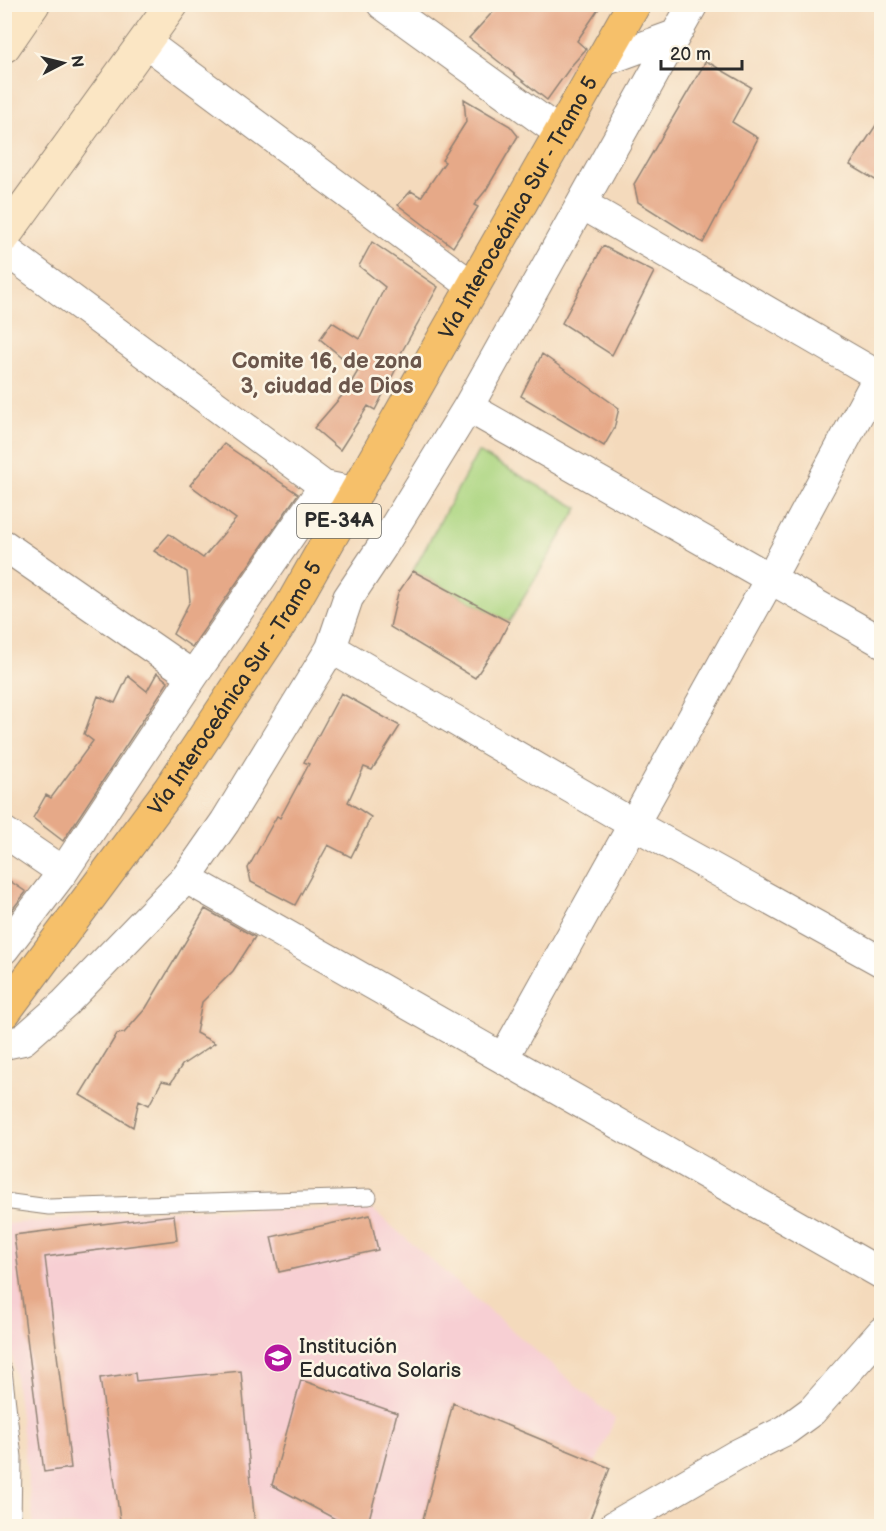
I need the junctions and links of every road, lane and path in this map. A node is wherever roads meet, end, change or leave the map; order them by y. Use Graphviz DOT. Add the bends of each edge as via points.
graph roads {
  1 [pos="33,4"];
  2 [pos="172,4"];
  3 [pos="382,4"];
  4 [pos="634,4"];
  5 [pos="693,4"];
  6 [pos="675,35"];
  7 [pos="145,42"];
  8 [pos="4,46"];
  9 [pos="601,62"];
  10 [pos="560,133"];
  11 [pos="582,204"];
  12 [pos="4,236"];
  13 [pos="4,249"];
  14 [pos="472,286"];
  15 [pos="880,375"];
  16 [pos="468,407"];
  17 [pos="324,486"];
  18 [pos="356,493"];
  19 [pos="4,545"];
  20 [pos="771,579"];
  21 [pos="882,642"];
  22 [pos="331,648"];
  23 [pos="193,676"];
  24 [pos="633,824"];
  25 [pos="4,832"];
  26 [pos="63,872"];
  27 [pos="186,878"];
  28 [pos="4,949"];
  29 [pos="882,962"];
  30 [pos="4,1012"];
  31 [pos="4,1044"];
  32 [pos="504,1057"];
  33 [pos="369,1197"];
  34 [pos="4,1201"];
  35 [pos="882,1274"];
  36 [pos="882,1332"];
  37 [pos="4,1370"];
  38 [pos="14,1527"];
  39 [pos="614,1527"];
  1 -- 8 [label="main road"];
  2 -- 7 [label="main road"];
  3 -- 10 [label="street"];
  4 -- 9 [label="highway, Vía Interoceánica Sur - Tramo 5 / PE-34A"];
  5 -- 6 [label="street"];
  6 -- 9 [label="street"];
  6 -- 11 [label="street"];
  7 -- 12 [label="main road"];
  7 -- 14 [label="street"];
  9 -- 10 [label="highway, Vía Interoceánica Sur - Tramo 5 / PE-34A"];
  10 -- 14 [label="highway, Vía Interoceánica Sur - Tramo 5 / PE-34A"];
  11 -- 15 [label="street"];
  11 -- 16 [label="street"];
  13 -- 17 [label="street"];
  14 -- 18 [label="highway, Vía Interoceánica Sur - Tramo 5 / PE-34A"];
  15 -- 20 [label="street"];
  16 -- 20 [label="street"];
  16 -- 22 [label="street" via="348,598"];
  17 -- 18 [label="street"];
  17 -- 23 [label="street"];
  18 -- 30 [label="highway, Vía Interoceánica Sur - Tramo 5 / PE-34A" via="220,716"];
  19 -- 23 [label="street"];
  20 -- 21 [label="street"];
  20 -- 24 [label="street"];
  22 -- 24 [label="street"];
  22 -- 27 [label="street" via="225,822"];
  23 -- 26 [label="street"];
  24 -- 29 [label="street"];
  24 -- 32 [label="street"];
  25 -- 26 [label="street"];
  26 -- 28 [label="street"];
  27 -- 31 [label="street" via="65,1003 23,1040"];
  27 -- 32 [label="street"];
  32 -- 35 [label="street"];
  33 -- 34 [label="lane" via="49,1207"];
  36 -- 39 [label="street" via="812,1411 786,1430"];
  37 -- 38 [label="lane" via="14,1456"];
}
